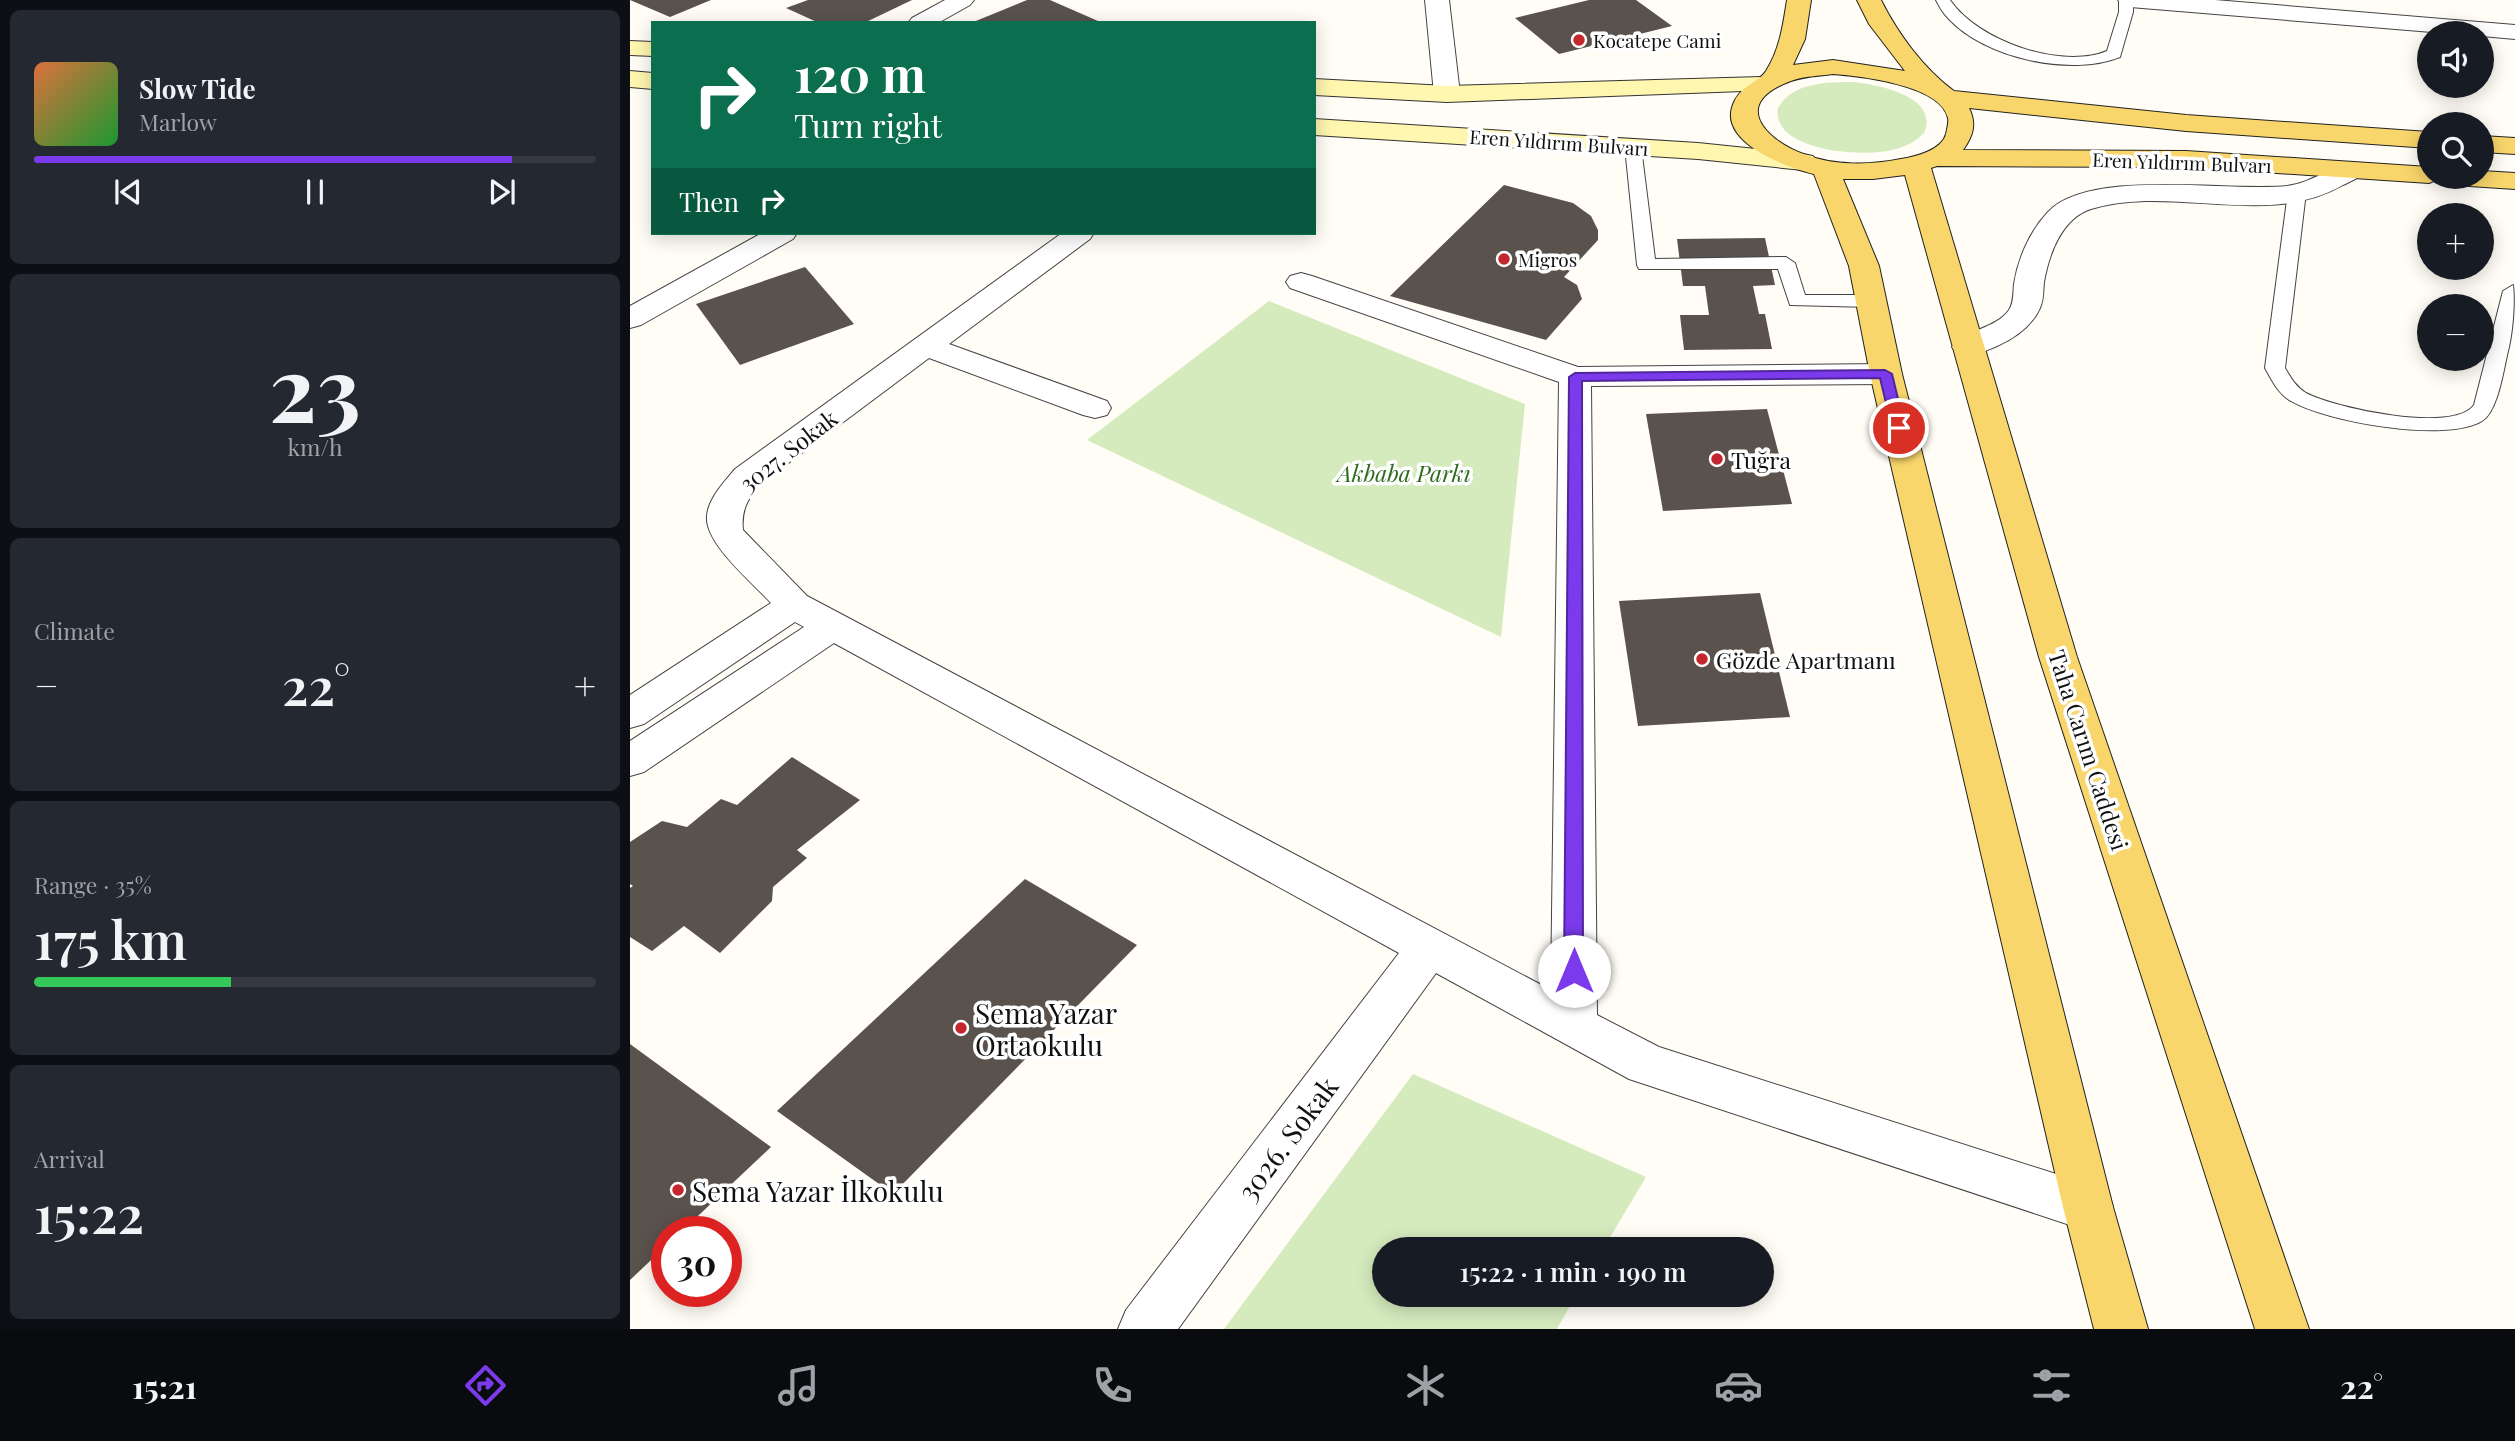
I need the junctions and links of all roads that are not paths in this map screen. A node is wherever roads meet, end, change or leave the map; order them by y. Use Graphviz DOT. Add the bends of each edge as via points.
graph roads {
  1 [pos="961,0"];
  2 [pos="1437,0"];
  3 [pos="1799,0"];
  4 [pos="1869,0"];
  5 [pos="1943,0"];
  6 [pos="2128,0"];
  7 [pos="924,21"];
  8 [pos="2515,32"];
  9 [pos="630,48"];
  10 [pos="651,49"];
  11 [pos="630,79"];
  12 [pos="651,81"];
  13 [pos="1768,82"];
  14 [pos="1316,87"];
  15 [pos="1940,93"];
  16 [pos="1447,94"];
  17 [pos="1316,127"];
  18 [pos="2417,139"];
  19 [pos="2494,145"];
  20 [pos="2515,146"];
  21 [pos="1633,147"];
  22 [pos="1925,161"];
  23 [pos="1814,165"];
  24 [pos="2351,170"];
  25 [pos="2417,174"];
  26 [pos="2494,180"];
  27 [pos="2515,181"];
  28 [pos="2297,192"];
  29 [pos="779,235"];
  30 [pos="1077,235"];
  31 [pos="1301,282"];
  32 [pos="2513,291"];
  33 [pos="1871,301"];
  34 [pos="630,319"];
  35 [pos="925,346"];
  36 [pos="1968,347"];
  37 [pos="1885,374"];
  38 [pos="1575,377"];
  39 [pos="1095,408"];
  40 [pos="794,605"];
  41 [pos="832,626"];
  42 [pos="630,714"];
  43 [pos="630,761"];
  44 [pos="1429,947"];
  45 [pos="1574,1025"];
  46 [pos="2088,1207"];
  47 [pos="1145,1329"];
  48 [pos="2121,1329"];
  49 [pos="2282,1329"];
  1 -- 7 [label="street"];
  2 -- 16 [label="street"];
  3 -- 13 [label="main road" via="1793,39"];
  4 -- 15 [label="main road" via="1881,24"];
  5 -- 6 [label="lane" via="1964,26 1997,43 2041,57 2084,63 2114,54"];
  6 -- 8 [label="street"];
  9 -- 10 [label="street"];
  11 -- 12 [label="street"];
  13 -- 15 [label="main road, Eren Yıldırım Bulvarı" via="1812,69 1854,68 1897,75"];
  13 -- 16 [label="street, Eren Yıldırım Bulvarı"];
  13 -- 23 [label="main road, Eren Yıldırım Bulvarı" via="1745,104 1746,125 1766,146"];
  14 -- 16 [label="street, Eren Yıldırım Bulvarı"];
  15 -- 18 [label="main road, Eren Yıldırım Bulvarı" via="2186,123"];
  15 -- 22 [label="main road" via="1961,119 1961,130 1957,140"];
  17 -- 21 [label="street, Eren Yıldırım Bulvarı"];
  19 -- 20 [label="main road"];
  21 -- 23 [label="street, Eren Yıldırım Bulvarı"];
  21 -- 33 [label="lane" via="1646,265 1786,263 1797,301"];
  22 -- 23 [label="main road, Eren Yıldırım Bulvarı" via="1872,171"];
  22 -- 24 [label="main road, Eren Yıldırım Bulvarı" via="2186,159"];
  22 -- 36 [label="main road, Taha Carım Caddesi"];
  23 -- 33 [label="main road" via="1864,266"];
  24 -- 25 [label="main road, Eren Yıldırım Bulvarı"];
  24 -- 28 [label="street" via="2329,183"];
  26 -- 27 [label="main road"];
  28 -- 32 [label="lane" via="2275,368 2296,396 2316,406 2392,421 2476,417 2484,405"];
  28 -- 36 [label="street" via="2110,196 2075,205 2055,221 2041,247 2027,305 2019,317 1989,339"];
  29 -- 34 [label="street"];
  30 -- 35 [label="street, 3027. Sokak"];
  31 -- 38 [label="street"];
  33 -- 37 [label="main road"];
  35 -- 39 [label="street"];
  35 -- 40 [label="street, 3027. Sokak" via="747,477 732,496 724,515 726,533"];
  36 -- 49 [label="main road, Taha Carım Caddesi" via="2058,657"];
  37 -- 38 [label="street"];
  37 -- 46 [label="main road"];
  38 -- 45 [label="street"];
  40 -- 41 [label="street"];
  40 -- 42 [label="street"];
  41 -- 43 [label="street"];
  41 -- 44 [label="street"];
  44 -- 45 [label="street"];
  44 -- 47 [label="street, 3026. Sokak"];
  45 -- 46 [label="street" via="1646,1064"];
  46 -- 48 [label="main road"];
}
